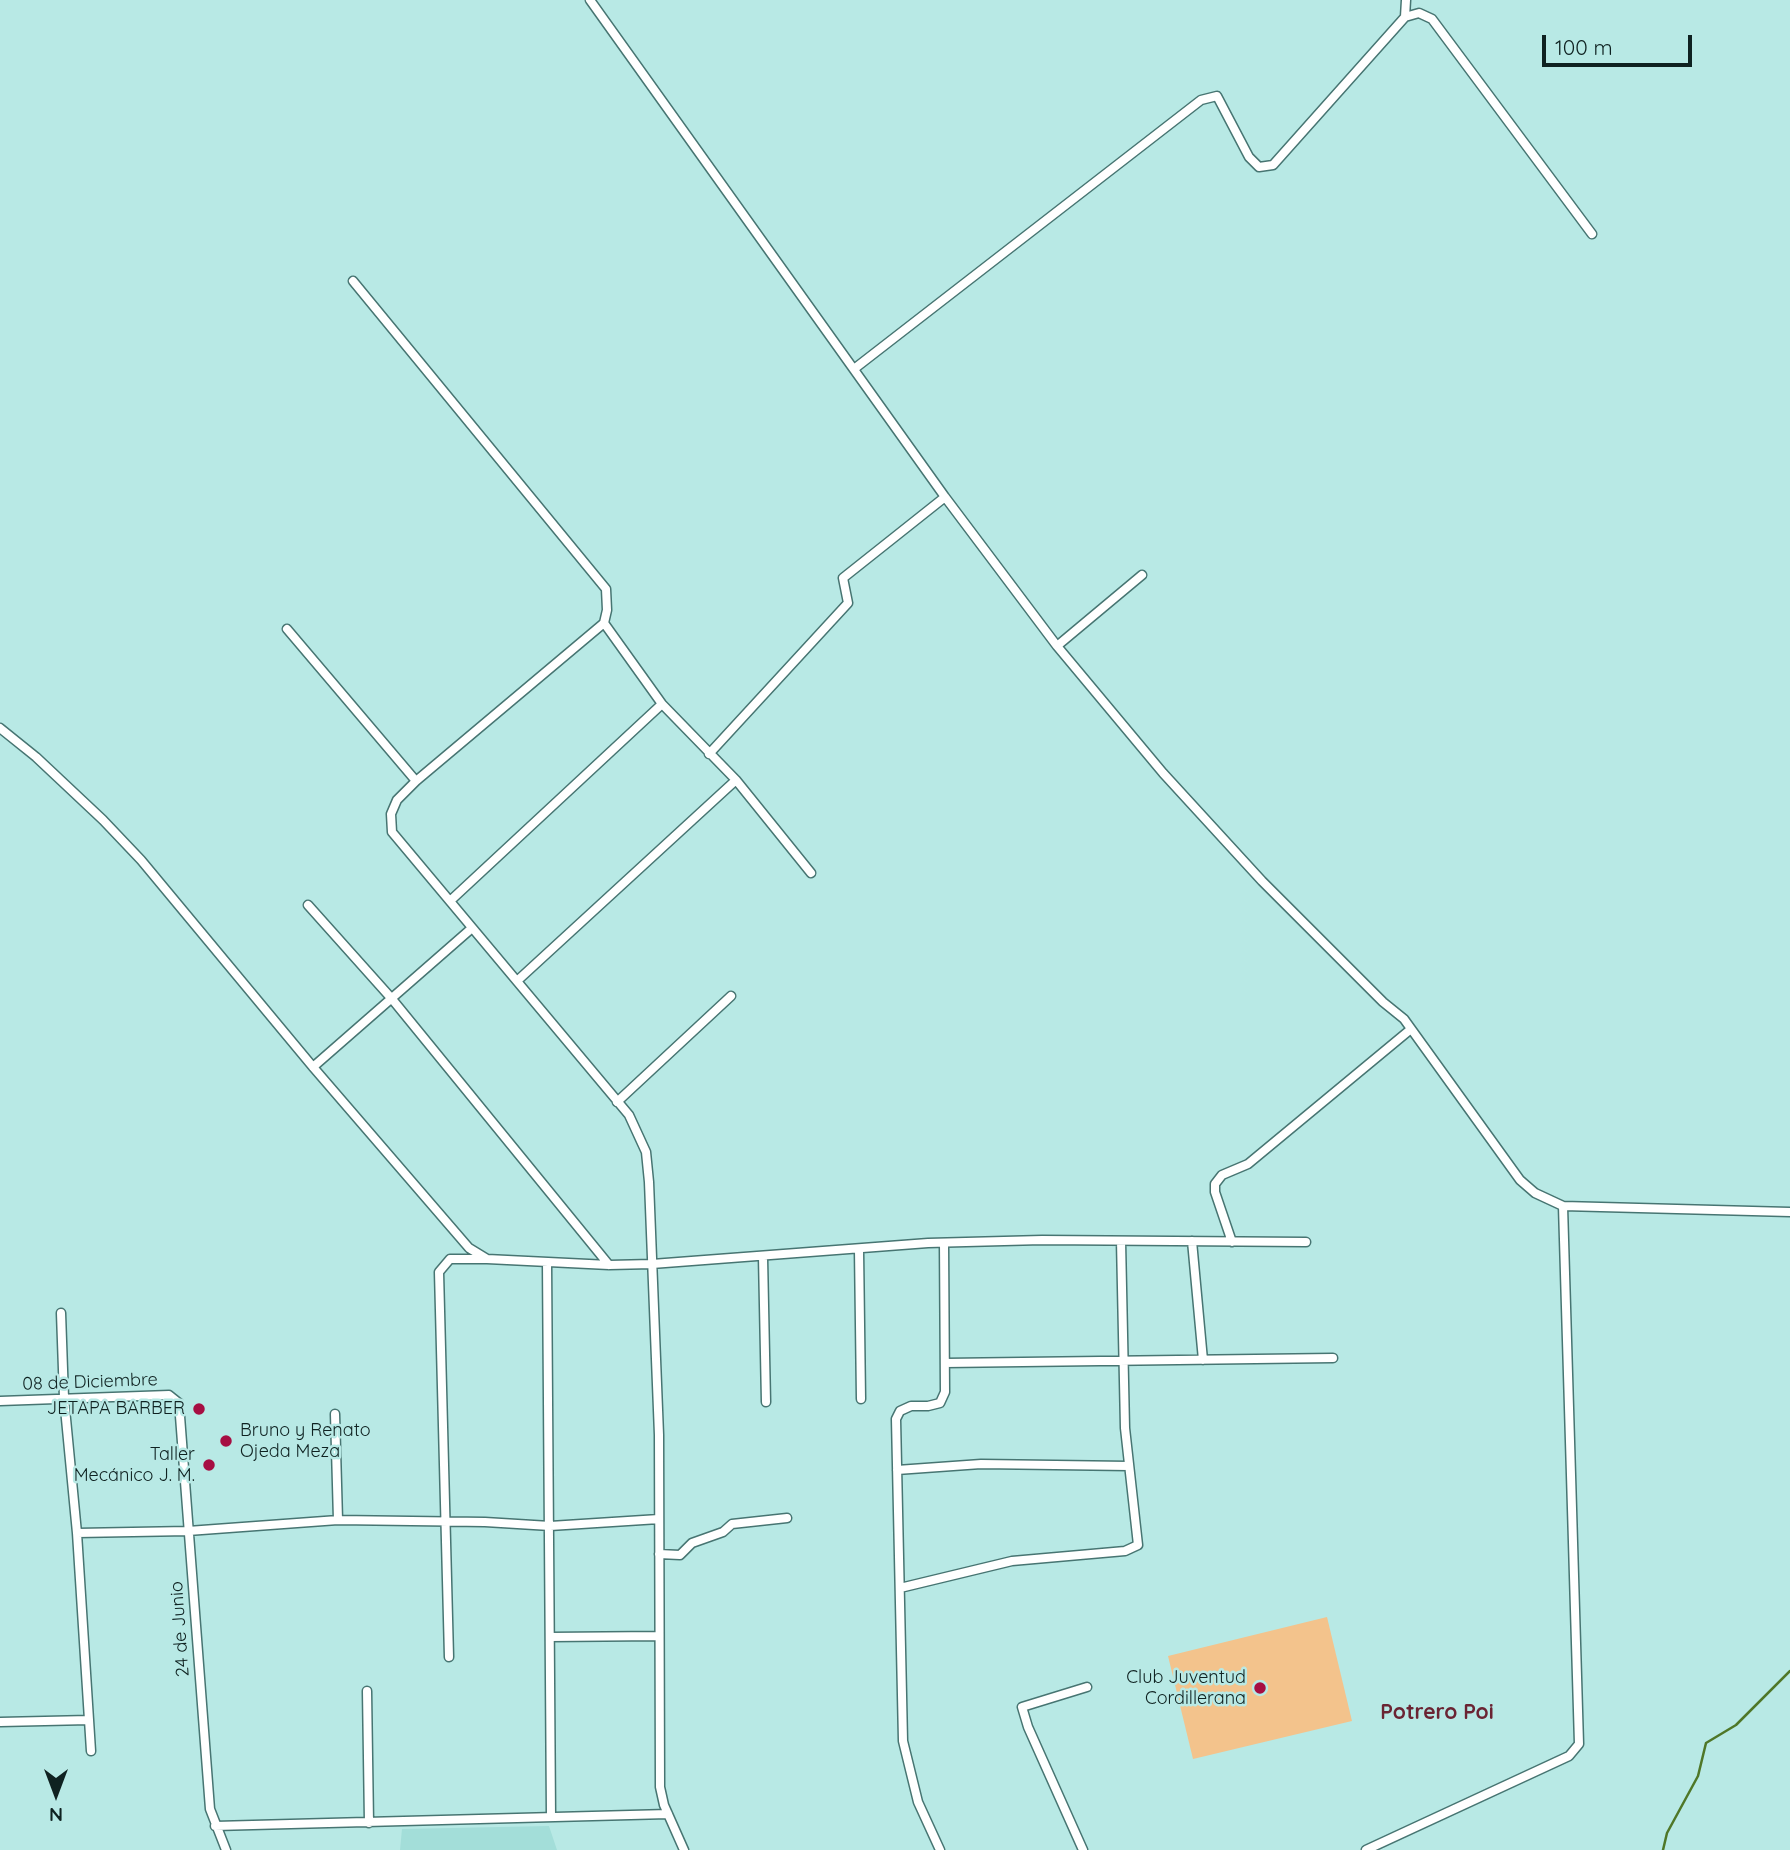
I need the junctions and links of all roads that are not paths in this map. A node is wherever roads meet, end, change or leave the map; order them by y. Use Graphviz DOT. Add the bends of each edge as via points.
graph roads {
  1 [pos="590,0"];
  2 [pos="1406,0"];
  3 [pos="1405,17"];
  4 [pos="1592,234"];
  5 [pos="353,281"];
  6 [pos="854,369"];
  7 [pos="945,497"];
  8 [pos="1142,575"];
  9 [pos="604,623"];
  10 [pos="288,629"];
  11 [pos="1057,646"];
  12 [pos="662,704"];
  13 [pos="0,728"];
  14 [pos="709,754"];
  15 [pos="736,780"];
  16 [pos="416,781"];
  17 [pos="811,873"];
  18 [pos="450,901"];
  19 [pos="308,905"];
  20 [pos="472,928"];
  21 [pos="517,981"];
  22 [pos="731,996"];
  23 [pos="392,999"];
  24 [pos="1411,1029"];
  25 [pos="313,1067"];
  26 [pos="617,1102"];
  27 [pos="1563,1206"];
  28 [pos="1790,1212"];
  29 [pos="1121,1241"];
  30 [pos="1192,1241"];
  31 [pos="1232,1242"];
  32 [pos="1306,1242"];
  33 [pos="944,1243"];
  34 [pos="859,1250"];
  35 [pos="763,1257"];
  36 [pos="488,1259"];
  37 [pos="547,1262"];
  38 [pos="652,1264"];
  39 [pos="609,1265"];
  40 [pos="61,1313"];
  41 [pos="1333,1358"];
  42 [pos="1203,1360"];
  43 [pos="1123,1361"];
  44 [pos="944,1363"];
  45 [pos="64,1398"];
  46 [pos="861,1399"];
  47 [pos="0,1401"];
  48 [pos="766,1402"];
  49 [pos="179,1403"];
  50 [pos="335,1414"];
  51 [pos="1129,1466"];
  52 [pos="897,1470"];
  53 [pos="787,1518"];
  54 [pos="659,1519"];
  55 [pos="338,1520"];
  56 [pos="446,1521"];
  57 [pos="549,1526"];
  58 [pos="188,1531"];
  59 [pos="77,1533"];
  60 [pos="659,1554"];
  61 [pos="900,1588"];
  62 [pos="659,1636"];
  63 [pos="550,1637"];
  64 [pos="449,1657"];
  65 [pos="1087,1687"];
  66 [pos="368,1691"];
  67 [pos="89,1720"];
  68 [pos="0,1722"];
  69 [pos="91,1751"];
  70 [pos="668,1814"];
  71 [pos="551,1817"];
  72 [pos="369,1823"];
  73 [pos="215,1826"];
  74 [pos="226,1850"];
  75 [pos="684,1850"];
  76 [pos="940,1850"];
  77 [pos="1083,1850"];
  78 [pos="1366,1850"];
  1 -- 6 [label="street"];
  2 -- 3 [label="street"];
  3 -- 4 [label="street" via="1419,13 1432,19"];
  3 -- 6 [label="street" via="1273,165 1259,167 1249,157 1217,96 1201,100"];
  5 -- 9 [label="street" via="606,589"];
  6 -- 7 [label="street"];
  7 -- 11 [label="street"];
  7 -- 14 [label="street" via="843,578 848,603"];
  8 -- 11 [label="street"];
  9 -- 12 [label="street"];
  9 -- 16 [label="street"];
  10 -- 16 [label="street"];
  11 -- 24 [label="street" via="1163,773 1262,881"];
  12 -- 14 [label="street"];
  12 -- 18 [label="street"];
  13 -- 25 [label="street" via="141,860"];
  14 -- 15 [label="street"];
  15 -- 17 [label="street"];
  15 -- 21 [label="street"];
  16 -- 18 [label="street" via="397,800 391,814 392,832"];
  18 -- 20 [label="street"];
  19 -- 23 [label="street"];
  20 -- 21 [label="street"];
  20 -- 23 [label="street"];
  21 -- 26 [label="street"];
  22 -- 26 [label="street"];
  23 -- 25 [label="street"];
  23 -- 39 [label="street"];
  24 -- 27 [label="street" via="1520,1180"];
  24 -- 31 [label="street" via="1248,1164 1222,1175 1215,1192"];
  25 -- 36 [label="street" via="469,1248"];
  26 -- 38 [label="street" via="629,1115 646,1152"];
  27 -- 28 [label="street"];
  27 -- 78 [label="street" via="1579,1744 1569,1756"];
  29 -- 30 [label="street"];
  29 -- 33 [label="street"];
  29 -- 43 [label="street"];
  30 -- 31 [label="street"];
  30 -- 42 [label="street"];
  31 -- 32 [label="street"];
  33 -- 34 [label="street"];
  33 -- 44 [label="street"];
  34 -- 35 [label="street"];
  34 -- 46 [label="street"];
  35 -- 38 [label="street"];
  35 -- 48 [label="street"];
  36 -- 37 [label="street"];
  36 -- 56 [label="street" via="450,1259 439,1272"];
  37 -- 39 [label="street"];
  37 -- 57 [label="street"];
  38 -- 39 [label="street"];
  38 -- 54 [label="street"];
  40 -- 45 [label="street"];
  41 -- 42 [label="street"];
  42 -- 43 [label="street"];
  43 -- 44 [label="street"];
  43 -- 51 [label="street"];
  44 -- 52 [label="street" via="940,1403 911,1406 900,1410 896,1419"];
  45 -- 47 [label="street, 08 de Diciembre"];
  45 -- 49 [label="street, 08 de Diciembre" via="169,1395"];
  45 -- 59 [label="street"];
  49 -- 58 [label="street, 24 de Junio"];
  50 -- 55 [label="street"];
  51 -- 52 [label="street" via="981,1464"];
  51 -- 61 [label="street" via="1138,1545 1125,1551 1012,1561"];
  52 -- 61 [label="street"];
  53 -- 60 [label="street" via="732,1524 692,1543 680,1555"];
  54 -- 57 [label="street"];
  54 -- 60 [label="street"];
  55 -- 56 [label="street"];
  55 -- 58 [label="street"];
  56 -- 57 [label="street"];
  56 -- 64 [label="street"];
  57 -- 63 [label="street"];
  58 -- 59 [label="street"];
  58 -- 73 [label="street, 24 de Junio"];
  59 -- 67 [label="street"];
  60 -- 62 [label="street"];
  61 -- 76 [label="street" via="903,1741 918,1802"];
  62 -- 63 [label="street"];
  62 -- 70 [label="street" via="660,1787"];
  63 -- 71 [label="street"];
  65 -- 77 [label="street" via="1022,1707"];
  66 -- 72 [label="street"];
  67 -- 68 [label="street"];
  67 -- 69 [label="street"];
  70 -- 71 [label="street"];
  70 -- 75 [label="street"];
  71 -- 72 [label="street"];
  72 -- 73 [label="street"];
  73 -- 74 [label="street, 24 de Junio"];
}
